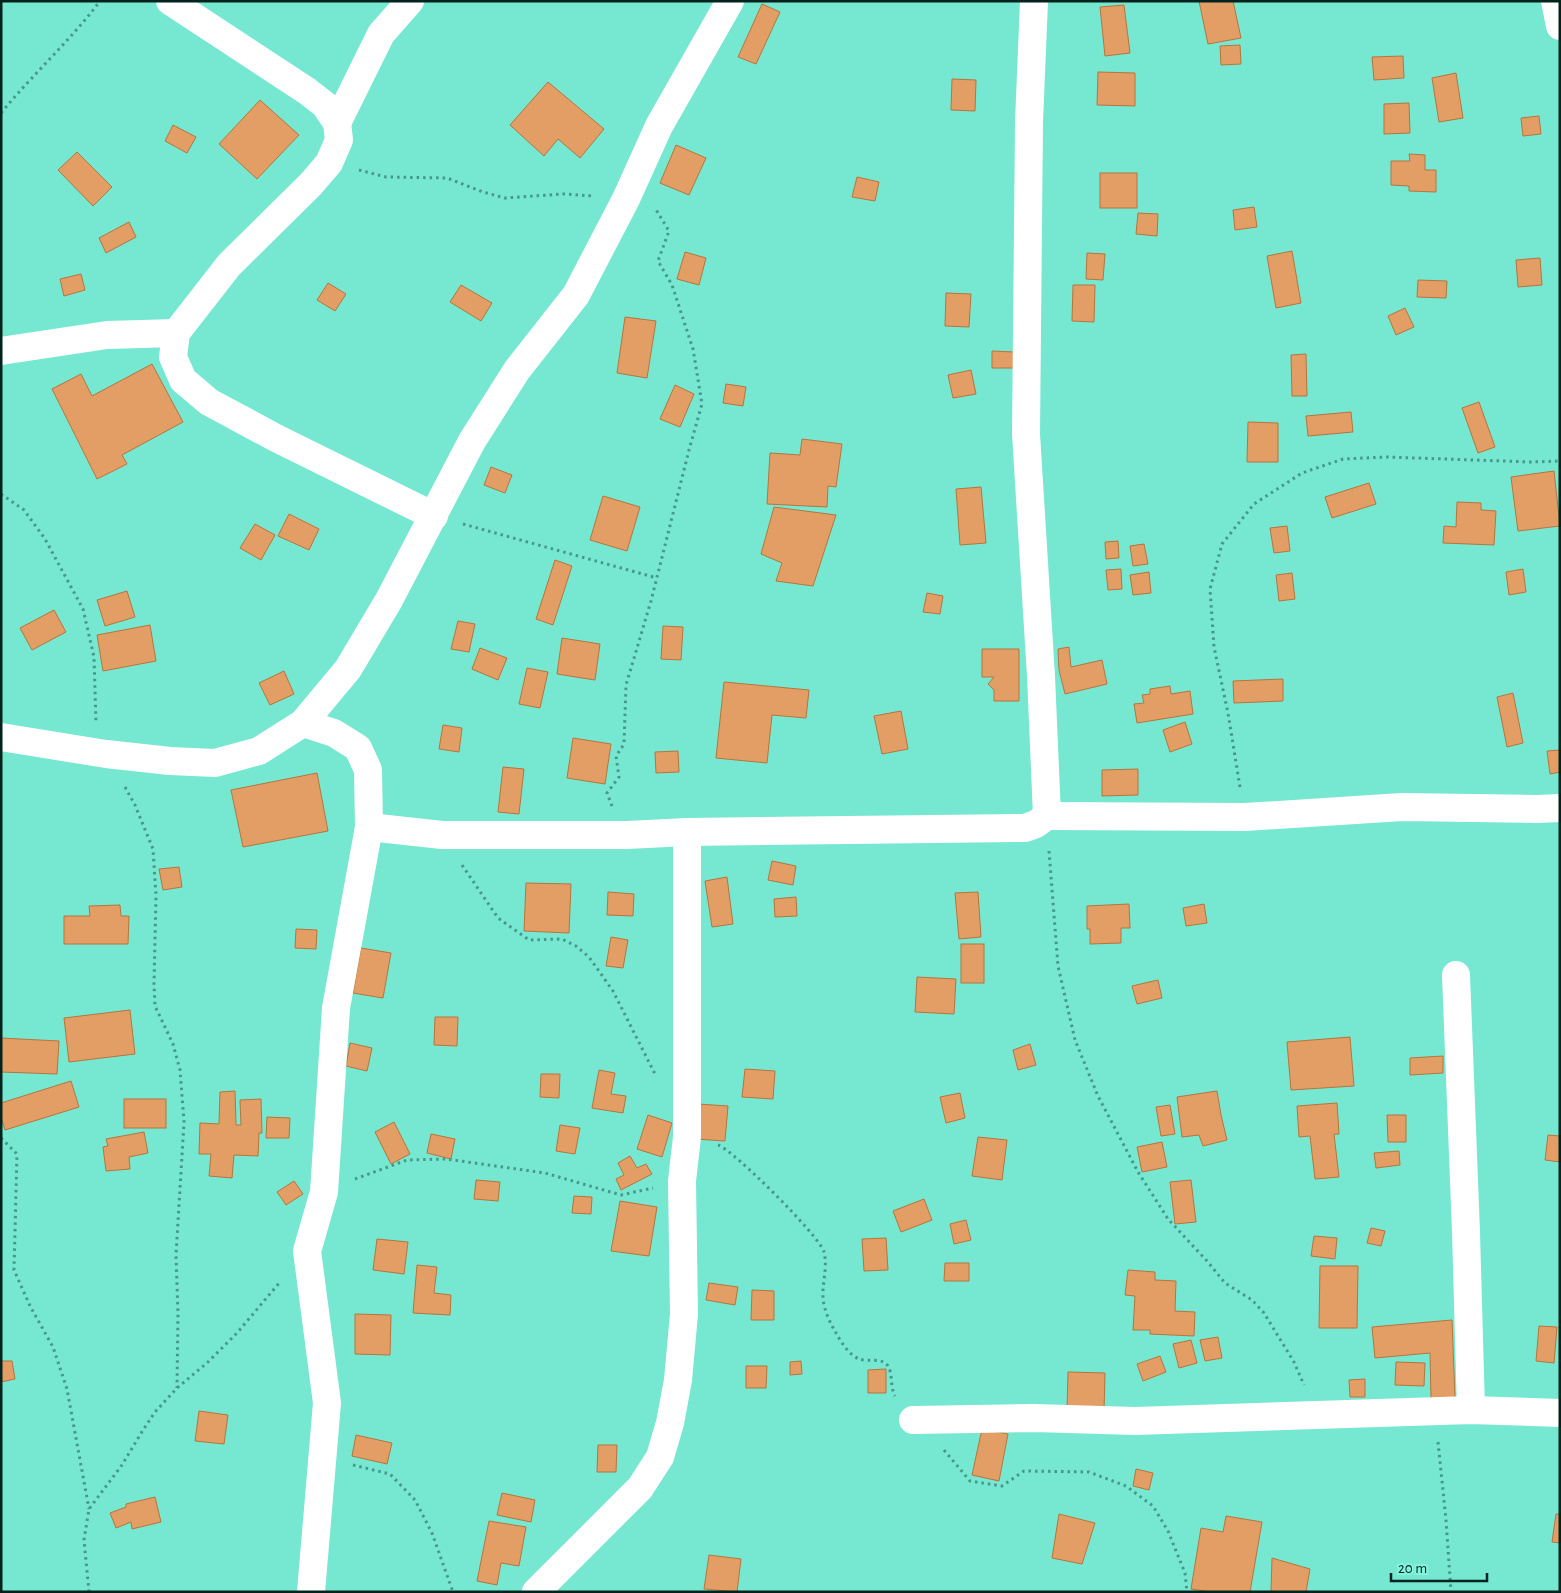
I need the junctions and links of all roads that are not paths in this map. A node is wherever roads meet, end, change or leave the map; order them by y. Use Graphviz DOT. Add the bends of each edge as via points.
graph roads {
  1 [pos="170,1"];
  2 [pos="410,1"];
  3 [pos="730,1"];
  4 [pos="1034,1"];
  5 [pos="1554,1"];
  6 [pos="1560,26"];
  7 [pos="337,124"];
  8 [pos="176,333"];
  9 [pos="1,351"];
  10 [pos="434,516"];
  11 [pos="304,723"];
  12 [pos="1,738"];
  13 [pos="1560,808"];
  14 [pos="1047,816"];
  15 [pos="369,827"];
  16 [pos="687,832"];
  17 [pos="1456,975"];
  18 [pos="1471,1410"];
  19 [pos="1560,1413"];
  20 [pos="913,1420"];
  21 [pos="312,1592"];
  22 [pos="536,1592"];
  1 -- 7 [label="street" via="307,91 325,105"];
  2 -- 7 [label="street" via="381,34"];
  3 -- 10 [label="street" via="659,126 638,200 576,295 512,378 472,441"];
  4 -- 14 [label="street" via="1029,122 1026,434"];
  5 -- 6 [label="street"];
  7 -- 8 [label="street" via="339,140 329,162 312,184 229,265"];
  8 -- 9 [label="street" via="107,335"];
  8 -- 10 [label="street" via="173,357 183,380 209,402"];
  10 -- 11 [label="street" via="348,669"];
  11 -- 12 [label="street" via="259,751 215,763 106,754"];
  11 -- 15 [label="street" via="334,733 358,748 368,770"];
  13 -- 14 [label="street" via="1402,807 1245,817"];
  14 -- 16 [label="street" via="1025,828"];
  15 -- 16 [label="street" via="442,835"];
  15 -- 21 [label="street" via="336,1008 324,1192 307,1251 327,1403"];
  16 -- 22 [label="street" via="687,1137 682,1181 684,1314 670,1423 660,1457 640,1488"];
  17 -- 18 [label="street"];
  18 -- 19 [label="street"];
  18 -- 20 [label="street" via="1135,1421 1034,1418"];
}
